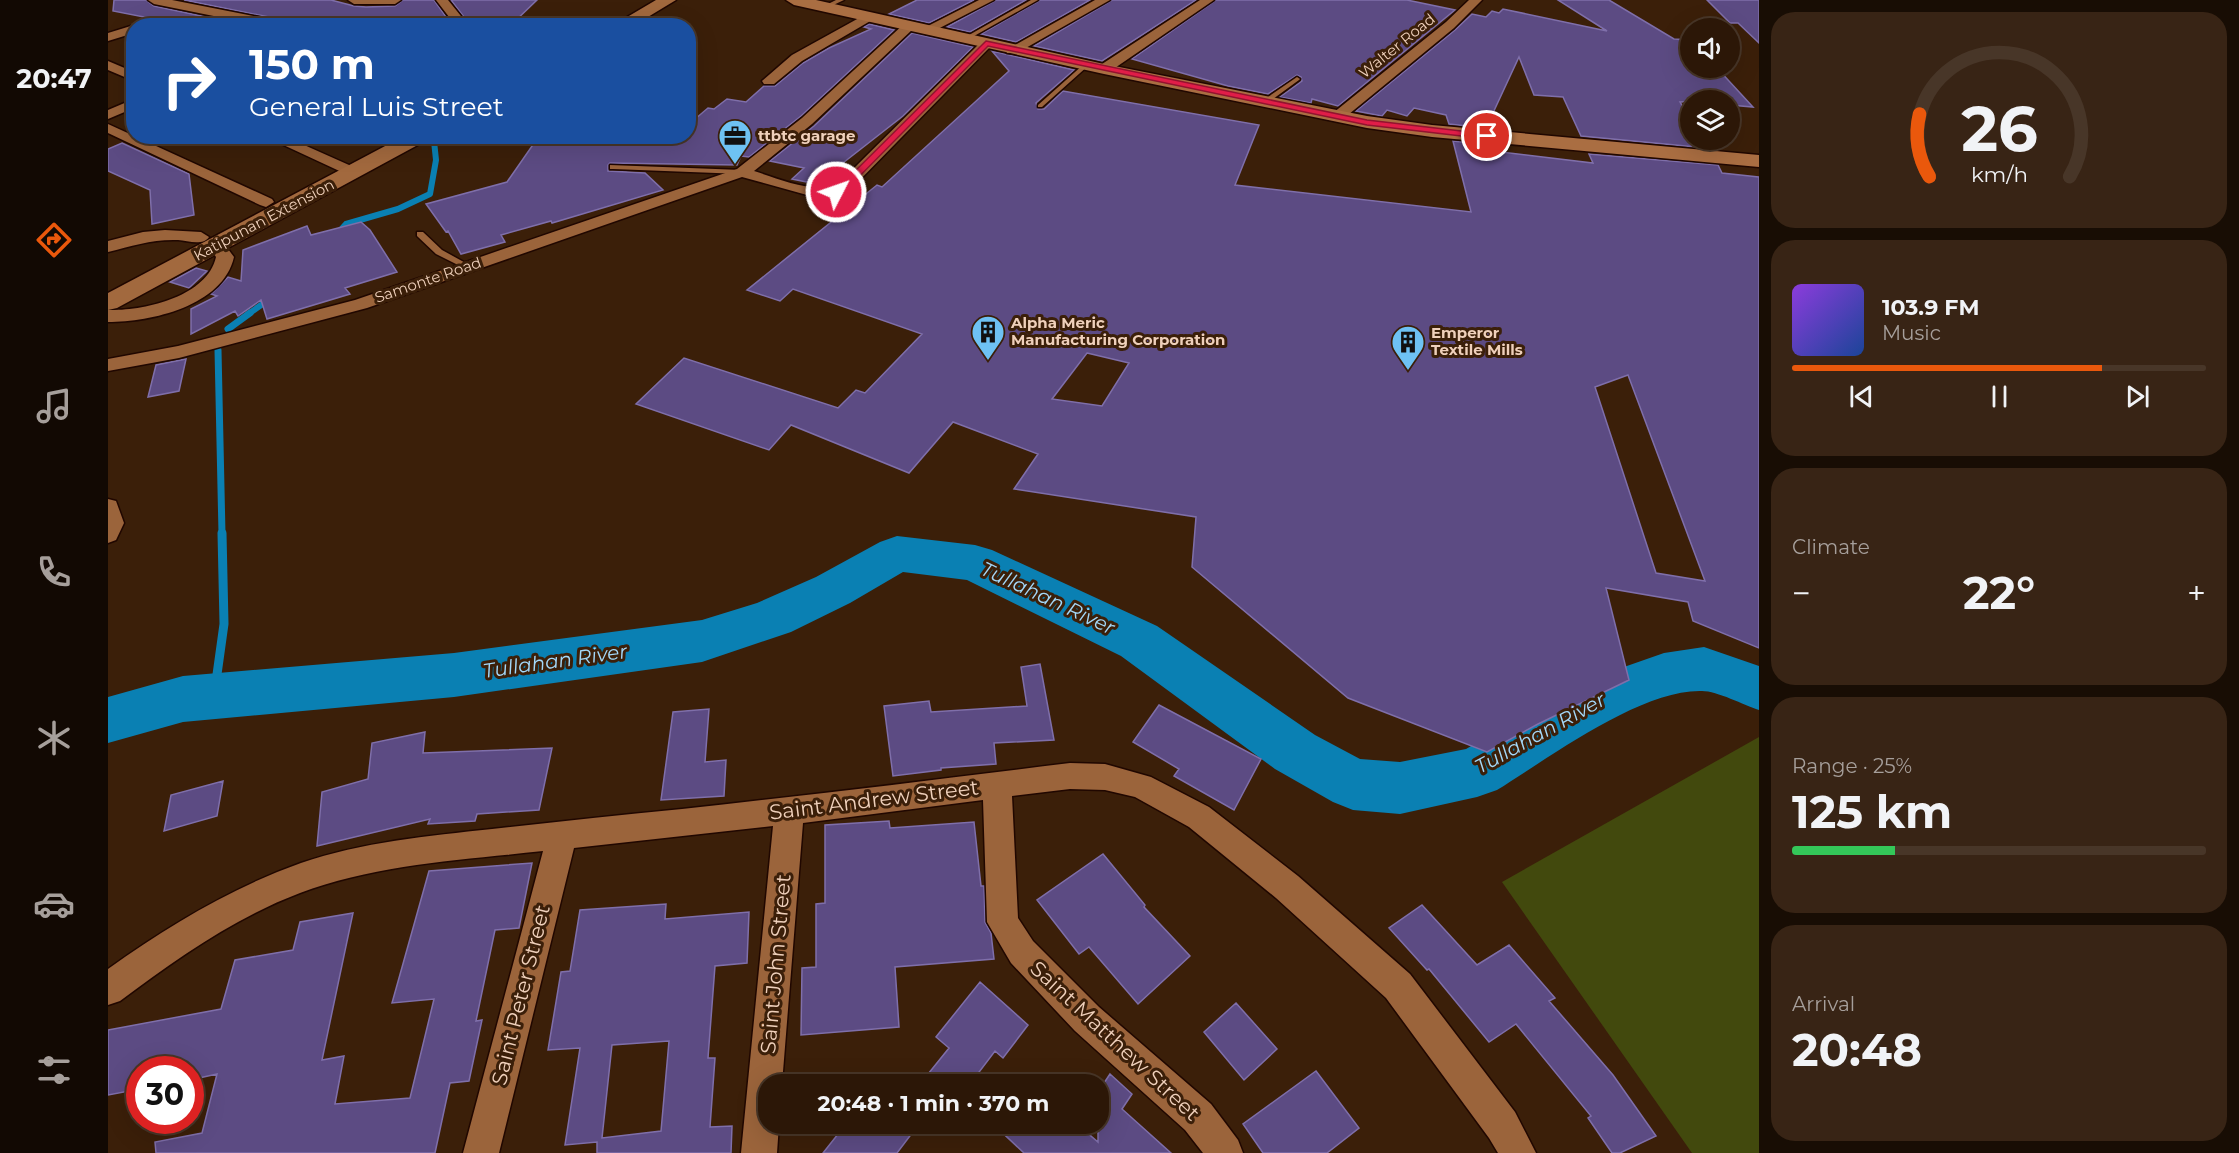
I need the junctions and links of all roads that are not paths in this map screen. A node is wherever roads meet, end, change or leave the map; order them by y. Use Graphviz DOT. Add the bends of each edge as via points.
graph roads {
  1 [pos="154,0"];
  2 [pos="354,0"];
  3 [pos="396,0"];
  4 [pos="442,0"];
  5 [pos="668,0"];
  6 [pos="794,0"];
  7 [pos="988,0"];
  8 [pos="1035,0"];
  9 [pos="1104,0"];
  10 [pos="1208,0"];
  11 [pos="1476,0"];
  12 [pos="833,4"];
  13 [pos="868,17"];
  14 [pos="244,18"];
  15 [pos="457,18"];
  16 [pos="635,18"];
  17 [pos="917,28"];
  18 [pos="126,31"];
  19 [pos="108,37"];
  20 [pos="965,39"];
  21 [pos="986,44"];
  22 [pos="1012,50"];
  23 [pos="108,65"];
  24 [pos="1095,67"];
  25 [pos="126,73"];
  26 [pos="1297,79"];
  27 [pos="769,81"];
  28 [pos="1268,102"];
  29 [pos="1040,106"];
  30 [pos="126,107"];
  31 [pos="108,115"];
  32 [pos="1338,116"];
  33 [pos="108,128"];
  34 [pos="126,136"];
  35 [pos="142,144"];
  36 [pos="289,144"];
  37 [pos="380,144"];
  38 [pos="403,144"];
  39 [pos="1759,161"];
  40 [pos="613,167"];
  41 [pos="344,169"];
  42 [pos="742,172"];
  43 [pos="266,202"];
  44 [pos="420,234"];
  45 [pos="209,241"];
  46 [pos="108,247"];
  47 [pos="467,266"];
  48 [pos="108,286"];
  49 [pos="108,303"];
  50 [pos="108,316"];
  51 [pos="108,365"];
  52 [pos="108,507"];
  53 [pos="108,534"];
  54 [pos="997,785"];
  55 [pos="789,811"];
  56 [pos="562,836"];
  57 [pos="108,989"];
  58 [pos="481,1153"];
  59 [pos="759,1153"];
  60 [pos="1225,1153"];
  61 [pos="1518,1153"];
  1 -- 14 [label="street"];
  2 -- 3 [label="street"];
  4 -- 15 [label="street"];
  5 -- 16 [label="main road"];
  6 -- 12 [label="main road"];
  7 -- 17 [label="street, Samonte Road"];
  8 -- 20 [label="lane"];
  9 -- 22 [label="street"];
  10 -- 24 [label="street"];
  11 -- 32 [label="street, Walter Road" via="1450,26"];
  12 -- 13 [label="main road"];
  13 -- 17 [label="main road"];
  13 -- 27 [label="street" via="797,58"];
  17 -- 20 [label="main road"];
  17 -- 42 [label="street, Samonte Road"];
  18 -- 19 [label="street"];
  20 -- 21 [label="main road"];
  21 -- 22 [label="main road"];
  21 -- 42 [label="street" via="836,192 810,191"];
  22 -- 24 [label="main road"];
  23 -- 25 [label="street"];
  24 -- 28 [label="main road"];
  24 -- 29 [label="lane"];
  26 -- 28 [label="lane"];
  28 -- 32 [label="main road"];
  30 -- 31 [label="street"];
  32 -- 39 [label="main road" via="1432,131"];
  33 -- 34 [label="street"];
  35 -- 43 [label="street"];
  36 -- 41 [label="street"];
  37 -- 41 [label="main road, Katipunan Extension"];
  38 -- 41 [label="main road, Katipunan Extension"];
  40 -- 42 [label="lane"];
  41 -- 43 [label="main road, Katipunan Extension"];
  41 -- 45 [label="main road, Katipunan Extension"];
  42 -- 47 [label="street, Samonte Road"];
  43 -- 45 [label="main road, Katipunan Extension"];
  44 -- 47 [label="lane" via="439,252"];
  45 -- 46 [label="street" via="164,233"];
  45 -- 48 [label="main road, Katipunan Extension"];
  45 -- 49 [label="main road, Katipunan Extension"];
  45 -- 50 [label="street" via="225,257 221,272 205,287 179,302 147,312"];
  47 -- 51 [label="street, Samonte Road" via="361,304 179,352"];
  52 -- 53 [label="street" via="113,524"];
  54 -- 55 [label="street, Saint Andrew Street"];
  54 -- 60 [label="street, Saint Matthew Street" via="1003,922 1022,952 1087,1019 1198,1117"];
  54 -- 61 [label="street, Saint Andrew Street" via="1070,776 1105,777 1140,786 1199,818 1287,887 1398,986 1502,1125"];
  55 -- 56 [label="street, Saint Andrew Street"];
  55 -- 59 [label="street, Saint John Street"];
  56 -- 57 [label="street, Saint Andrew Street" via="416,850 302,878 231,908 159,950"];
  56 -- 58 [label="street, Saint Peter Street"];
}
